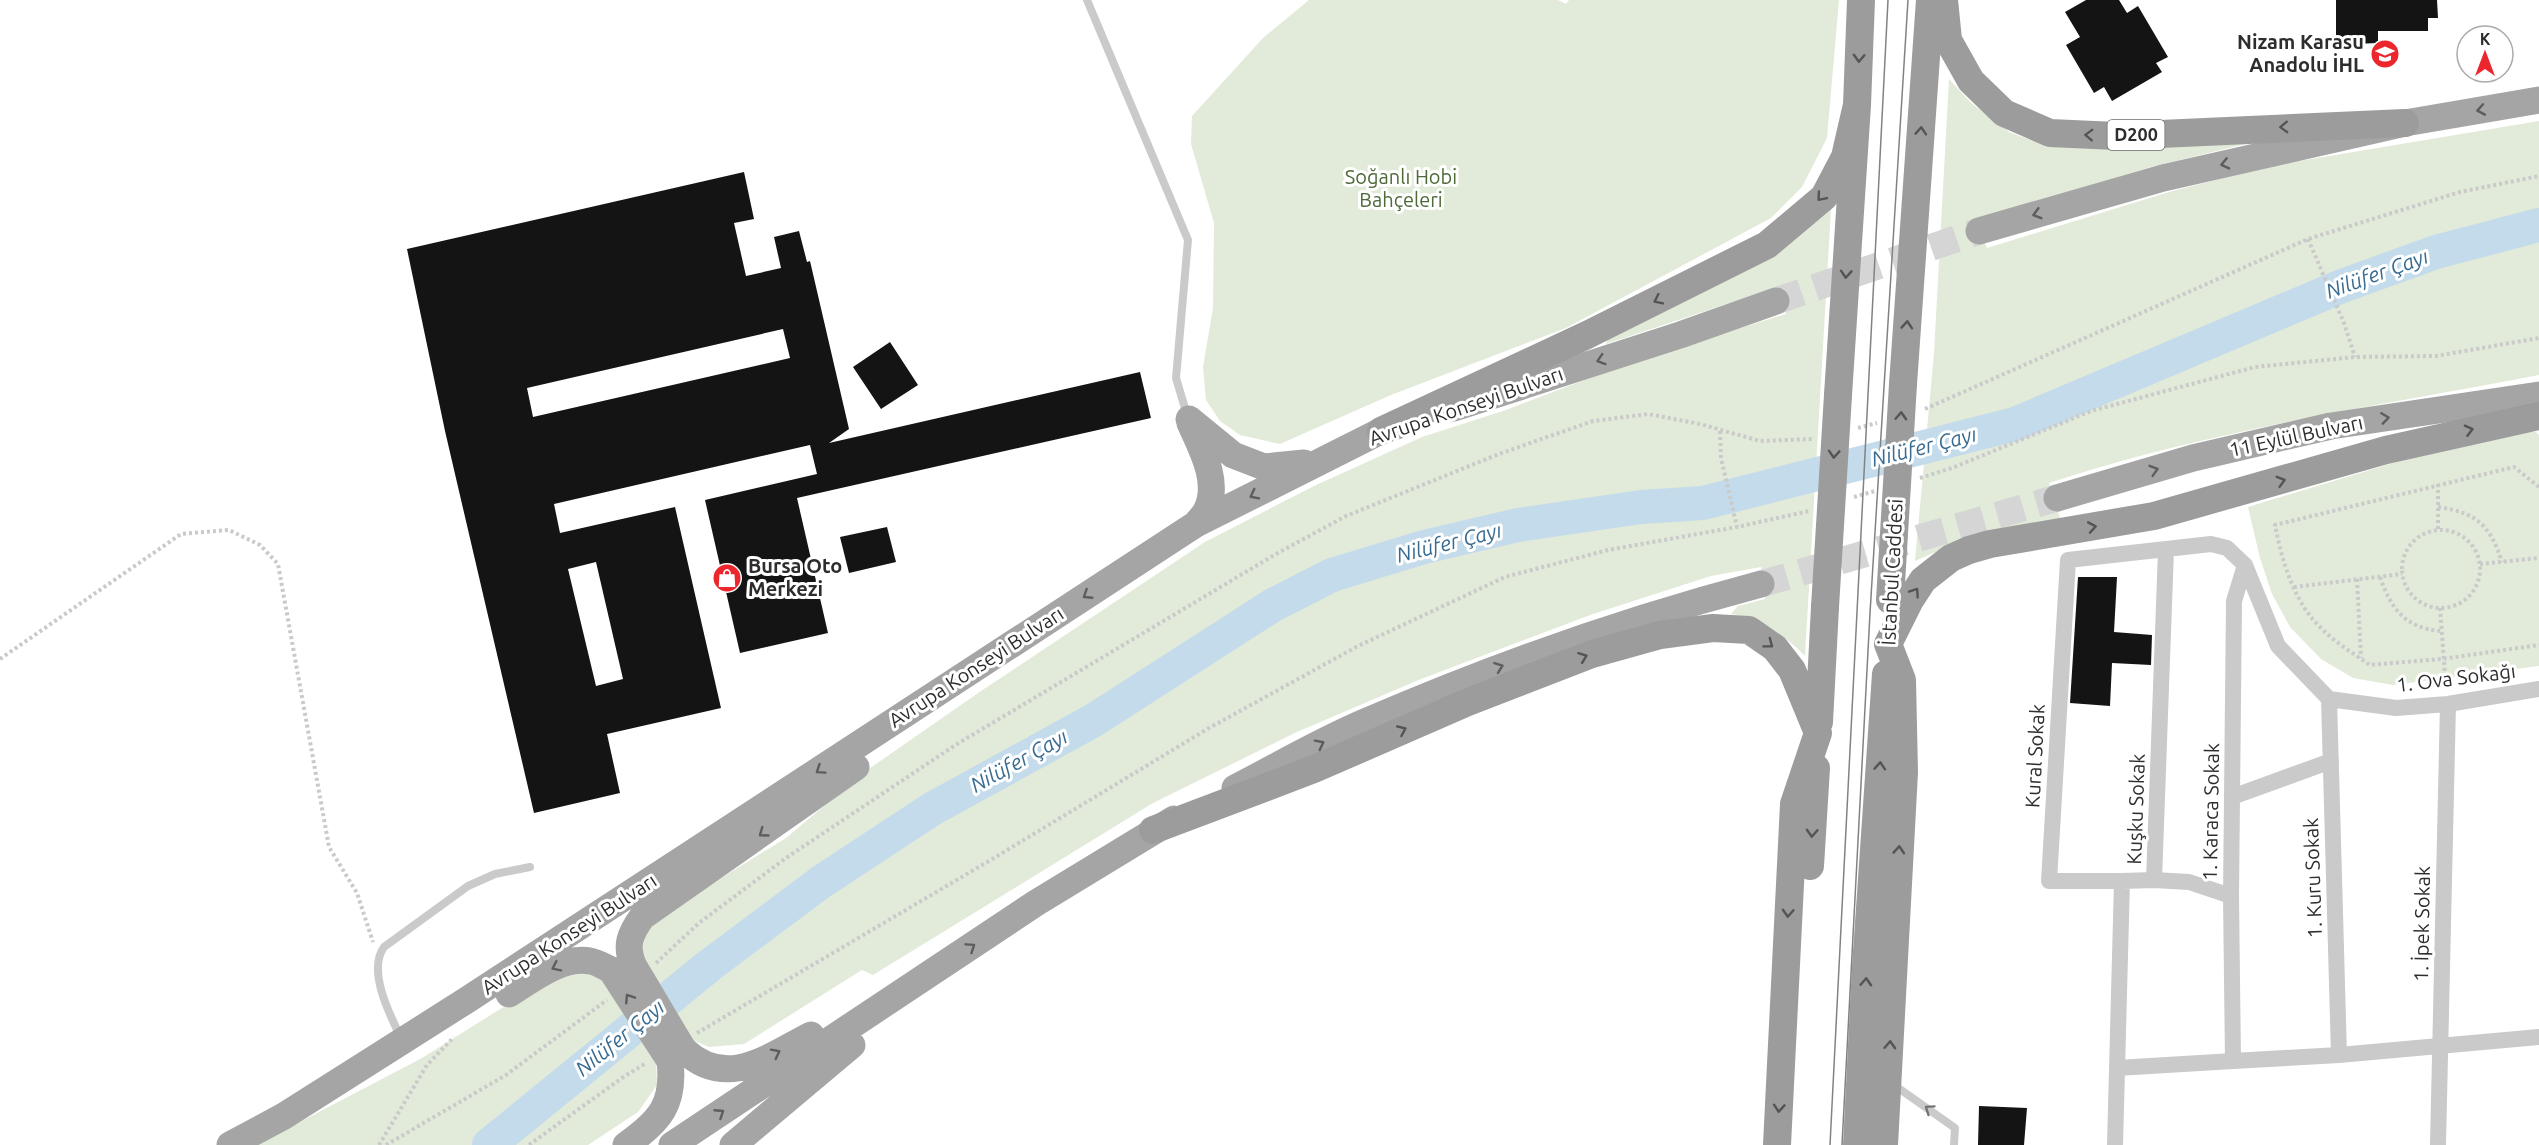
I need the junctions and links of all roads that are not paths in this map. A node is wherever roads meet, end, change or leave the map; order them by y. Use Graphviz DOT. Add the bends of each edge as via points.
graph roads {
  1 [pos="1086,0"];
  2 [pos="1861,0"];
  3 [pos="1930,0"];
  4 [pos="1944,0"];
  5 [pos="2539,100"];
  6 [pos="1857,105"];
  7 [pos="2405,123"];
  8 [pos="1979,231"];
  9 [pos="1776,301"];
  10 [pos="2539,395"];
  11 [pos="2539,416"];
  12 [pos="1189,419"];
  13 [pos="1381,431"];
  14 [pos="1320,461"];
  15 [pos="2057,498"];
  16 [pos="1196,524"];
  17 [pos="2166,550"];
  18 [pos="2245,565"];
  19 [pos="1761,584"];
  20 [pos="1888,644"];
  21 [pos="1009,645"];
  22 [pos="2539,689"];
  23 [pos="2329,699"];
  24 [pos="2448,704"];
  25 [pos="1818,733"];
  26 [pos="2331,761"];
  27 [pos="2232,797"];
  28 [pos="1153,830"];
  29 [pos="530,867"];
  30 [pos="2154,880"];
  31 [pos="2122,881"];
  32 [pos="2231,896"];
  33 [pos="944,966"];
  34 [pos="631,968"];
  35 [pos="2539,1037"];
  36 [pos="402,1041"];
  37 [pos="2439,1047"];
  38 [pos="2339,1055"];
  39 [pos="678,1056"];
  40 [pos="2233,1061"];
  41 [pos="2116,1068"];
  42 [pos="1888,1081"];
  43 [pos="284,1116"];
  44 [pos="230,1145"];
  45 [pos="626,1145"];
  46 [pos="672,1145"];
  47 [pos="733,1145"];
  48 [pos="1777,1145"];
  49 [pos="1796,1145"];
  50 [pos="1857,1145"];
  51 [pos="1884,1145"];
  52 [pos="1954,1145"];
  53 [pos="2115,1145"];
  54 [pos="2438,1145"];
  1 -- 12 [label="lane" via="1188,240 1176,378"];
  2 -- 6 [label="highway, one-way"];
  20 -- 3 [label="highway, İstanbul Caddesi, one-way, bridge"];
  7 -- 4 [label="highway, D200, one-way" via="2116,136 2050,133 2004,113 1971,81 1948,40"];
  5 -- 7 [label="main road, one-way"];
  6 -- 13 [label="highway, one-way" via="1845,156 1824,197 1767,244 1587,335"];
  6 -- 25 [label="highway, one-way, bridge"];
  7 -- 8 [label="main road, one-way" via="2163,178"];
  9 -- 13 [label="main road, Avrupa Konseyi Bulvarı, one-way"];
  15 -- 10 [label="main road, 11 Eylül Bulvarı, one-way" via="2193,458 2331,426"];
  20 -- 11 [label="highway, one-way" via="1923,580 1951,558 1969,550 2154,516 2386,450"];
  12 -- 14 [label="main road" via="1233,455 1264,467"];
  12 -- 16 [label="main road" via="1212,485 1208,508"];
  13 -- 14 [label="main road, Avrupa Konseyi Bulvarı"];
  14 -- 16 [label="main road, Avrupa Konseyi Bulvarı, one-way"];
  16 -- 21 [label="main road, Avrupa Konseyi Bulvarı, one-way"];
  17 -- 18 [label="street" via="2211,544 2227,548"];
  17 -- 30 [label="street, Kuşku Sokak"];
  17 -- 31 [label="street, Kural Sokak" via="2068,560 2049,881"];
  18 -- 23 [label="street" via="2278,646"];
  18 -- 27 [label="street, 1. Karaca Sokak" via="2234,601"];
  28 -- 19 [label="main road, one-way" via="1362,723 1478,675 1672,607"];
  42 -- 20 [label="highway, one-way" via="1905,731 1902,680"];
  50 -- 20 [label="highway, İstanbul Caddesi, one-way"];
  21 -- 34 [label="main road, one-way" via="928,717 642,917 630,934 627,952"];
  21 -- 36 [label="main road, Avrupa Konseyi Bulvarı, one-way"];
  22 -- 24 [label="street, 1. Ova Sokağı"];
  23 -- 24 [label="street, 1. Ova Sokağı" via="2396,708"];
  23 -- 26 [label="street, 1. Kuru Sokak"];
  24 -- 37 [label="street, 1. İpek Sokak"];
  28 -- 25 [label="highway, one-way" via="1314,769 1592,654 1660,635 1713,628 1749,630 1775,648 1792,670"];
  25 -- 48 [label="highway, one-way" via="1794,804"];
  25 -- 49 [label="highway, one-way"];
  26 -- 27 [label="street"];
  26 -- 38 [label="street, 1. Kuru Sokak"];
  27 -- 32 [label="street, 1. Karaca Sokak"];
  33 -- 28 [label="main road, one-way"];
  29 -- 36 [label="lane" via="495,874 468,886 384,947 377,971"];
  30 -- 31 [label="street, Kuşku Sokak"];
  30 -- 32 [label="street" via="2189,882"];
  31 -- 41 [label="street, Kuşku Sokak"];
  32 -- 40 [label="street, 1. Karaca Sokak"];
  39 -- 33 [label="main road, one-way" via="719,1070 750,1067"];
  46 -- 33 [label="main road, one-way"];
  33 -- 47 [label="main road"];
  34 -- 39 [label="main road, bridge"];
  34 -- 43 [label="main road, one-way" via="591,961 568,962 536,977 413,1052"];
  35 -- 37 [label="street"];
  36 -- 43 [label="main road, Avrupa Konseyi Bulvarı"];
  37 -- 38 [label="street"];
  37 -- 54 [label="street, 1. İpek Sokak"];
  38 -- 40 [label="street"];
  39 -- 45 [label="main road" via="665,1107 649,1129"];
  40 -- 41 [label="street"];
  41 -- 53 [label="street, Kuşku Sokak"];
  42 -- 51 [label="highway"];
  52 -- 42 [label="lane, one-way" via="1955,1128"];
  43 -- 44 [label="main road, Avrupa Konseyi Bulvarı"];
}
